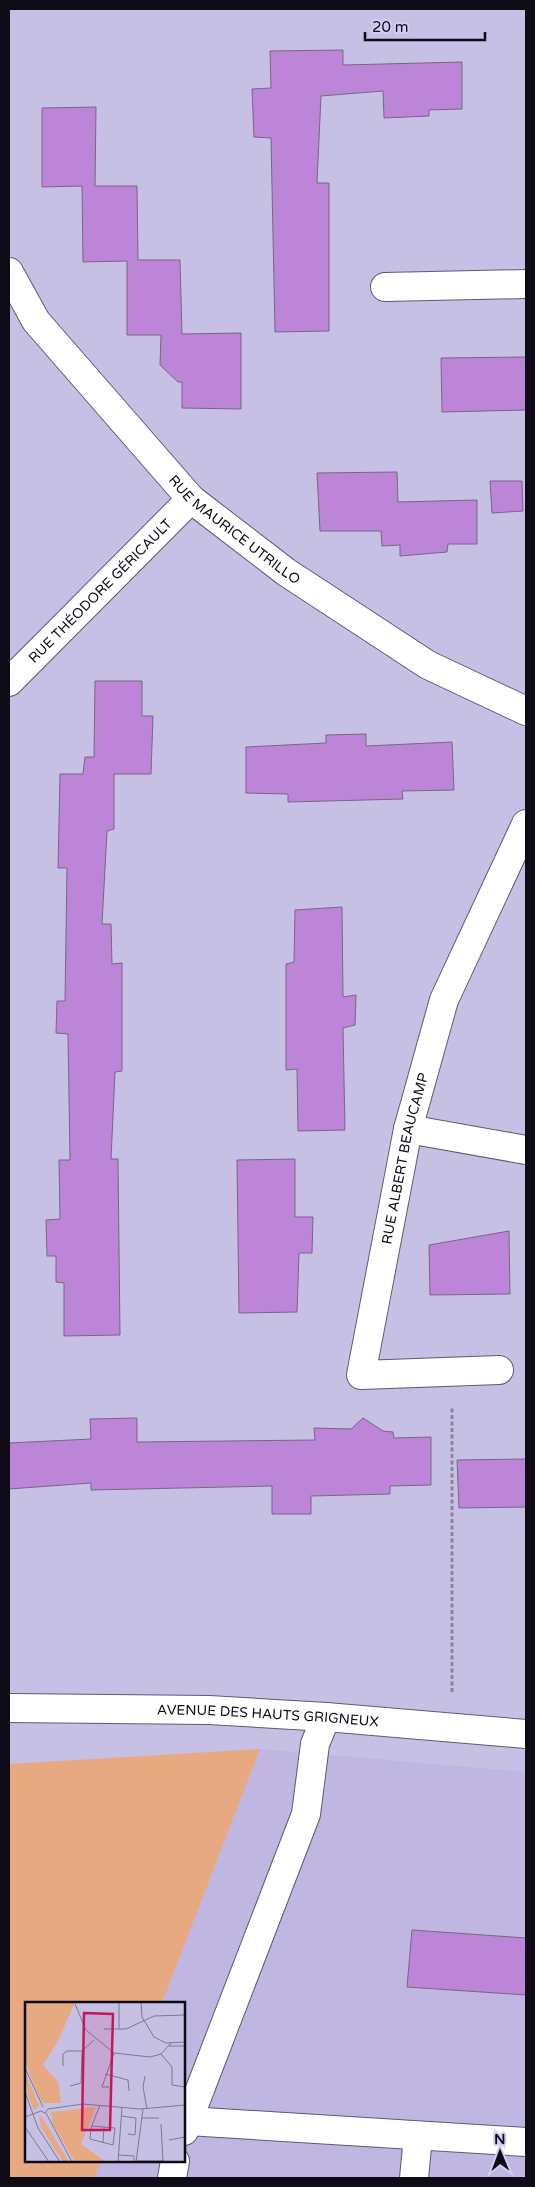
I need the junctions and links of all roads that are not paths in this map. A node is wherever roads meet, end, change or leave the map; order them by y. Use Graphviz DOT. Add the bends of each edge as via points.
graph roads {
  1 [pos="9,272"];
  2 [pos="526,284"];
  3 [pos="385,287"];
  4 [pos="191,498"];
  5 [pos="9,682"];
  6 [pos="526,711"];
  7 [pos="526,824"];
  8 [pos="408,1129"];
  9 [pos="526,1150"];
  10 [pos="499,1370"];
  11 [pos="9,1708"];
  12 [pos="326,1717"];
  13 [pos="526,1734"];
  14 [pos="186,2126"];
  15 [pos="418,2137"];
  16 [pos="526,2142"];
  17 [pos="175,2162"];
  18 [pos="172,2178"];
  19 [pos="414,2178"];
  1 -- 4 [label="street, RUE MAURICE UTRILLO" via="36,321"];
  2 -- 3 [label="street"];
  4 -- 5 [label="street, RUE THÉODORE GÉRICAULT"];
  4 -- 6 [label="street, RUE MAURICE UTRILLO" via="286,572 428,665"];
  7 -- 8 [label="street, RUE ALBERT BEAUCAMP" via="444,1000"];
  8 -- 9 [label="street"];
  8 -- 10 [label="street, RUE ALBERT BEAUCAMP" via="361,1375"];
  11 -- 12 [label="street, AVENUE DES HAUTS GRIGNEUX" via="209,1710"];
  12 -- 13 [label="street, AVENUE DES HAUTS GRIGNEUX"];
  12 -- 14 [label="street" via="315,1744 306,1814"];
  14 -- 15 [label="street"];
  15 -- 16 [label="street"];
  15 -- 19 [label="street"];
  17 -- 18 [label="street"];
}
